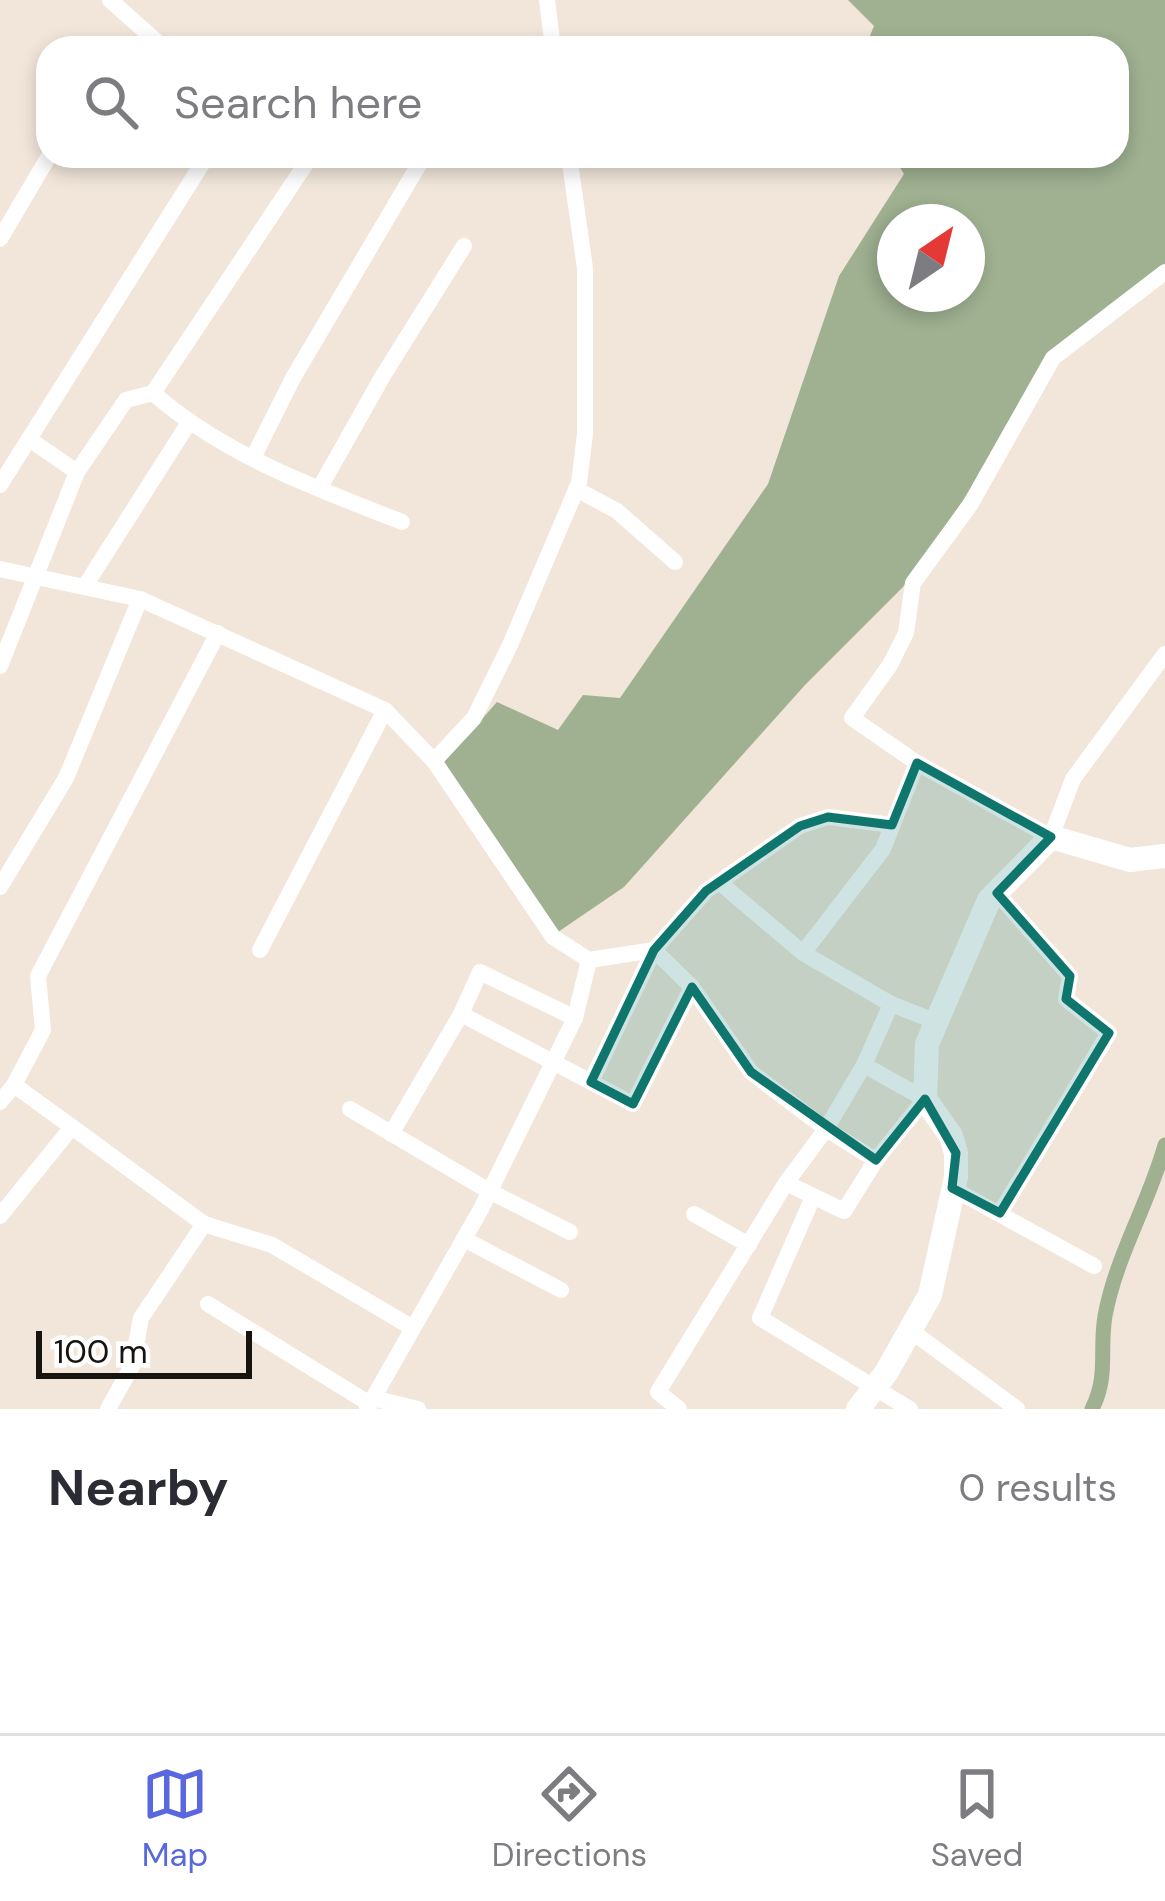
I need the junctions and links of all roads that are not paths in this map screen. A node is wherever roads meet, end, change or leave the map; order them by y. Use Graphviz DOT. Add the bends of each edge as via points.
graph roads {
  1 [pos="110,0"];
  2 [pos="547,0"];
  3 [pos="150,36"];
  4 [pos="552,36"];
  5 [pos="43,168"];
  6 [pos="199,168"];
  7 [pos="303,168"];
  8 [pos="417,168"];
  9 [pos="571,168"];
  10 [pos="0,238"];
  11 [pos="464,246"];
  12 [pos="1165,272"];
  13 [pos="153,393"];
  14 [pos="188,424"];
  15 [pos="29,439"];
  16 [pos="254,456"];
  17 [pos="77,472"];
  18 [pos="0,485"];
  19 [pos="319,489"];
  20 [pos="576,489"];
  21 [pos="402,521"];
  22 [pos="675,562"];
  23 [pos="0,569"];
  24 [pos="36,575"];
  25 [pos="86,586"];
  26 [pos="140,599"];
  27 [pos="218,633"];
  28 [pos="1165,654"];
  29 [pos="0,666"];
  30 [pos="385,710"];
  31 [pos="434,761"];
  32 [pos="917,763"];
  33 [pos="892,825"];
  34 [pos="1051,837"];
  35 [pos="1165,856"];
  36 [pos="719,882"];
  37 [pos="0,887"];
  38 [pos="997,893"];
  39 [pos="260,950"];
  40 [pos="654,950"];
  41 [pos="803,953"];
  42 [pos="590,961"];
  43 [pos="692,987"];
  44 [pos="891,1004"];
  45 [pos="461,1014"];
  46 [pos="575,1018"];
  47 [pos="937,1022"];
  48 [pos="554,1061"];
  49 [pos="864,1065"];
  50 [pos="592,1082"];
  51 [pos="14,1085"];
  52 [pos="925,1099"];
  53 [pos="0,1102"];
  54 [pos="350,1109"];
  55 [pos="72,1127"];
  56 [pos="826,1129"];
  57 [pos="392,1134"];
  58 [pos="876,1160"];
  59 [pos="786,1183"];
  60 [pos="952,1189"];
  61 [pos="490,1191"];
  62 [pos="813,1196"];
  63 [pos="1000,1213"];
  64 [pos="694,1214"];
  65 [pos="0,1216"];
  66 [pos="205,1225"];
  67 [pos="570,1232"];
  68 [pos="464,1239"];
  69 [pos="749,1245"];
  70 [pos="1094,1266"];
  71 [pos="561,1290"];
  72 [pos="208,1304"];
  73 [pos="413,1328"];
  74 [pos="910,1330"];
  75 [pos="876,1386"];
  76 [pos="370,1404"];
  77 [pos="108,1409"];
  78 [pos="418,1409"];
  79 [pos="680,1409"];
  80 [pos="858,1409"];
  81 [pos="910,1409"];
  82 [pos="1017,1409"];
  1 -- 3 [label="street"];
  2 -- 4 [label="street"];
  5 -- 10 [label="street"];
  6 -- 15 [label="street"];
  7 -- 13 [label="street"];
  8 -- 16 [label="street"];
  9 -- 20 [label="street" via="585,268 585,434"];
  11 -- 19 [label="street"];
  12 -- 32 [label="street" via="1053,358 970,506 913,584 906,633 852,718"];
  13 -- 14 [label="street"];
  13 -- 17 [label="street" via="126,400"];
  14 -- 16 [label="street"];
  14 -- 25 [label="street"];
  15 -- 17 [label="street"];
  15 -- 18 [label="street"];
  16 -- 19 [label="street"];
  17 -- 24 [label="street"];
  19 -- 21 [label="street"];
  20 -- 22 [label="street" via="632,522"];
  20 -- 31 [label="street" via="474,718"];
  23 -- 24 [label="street"];
  24 -- 25 [label="street"];
  24 -- 29 [label="street"];
  25 -- 26 [label="street"];
  26 -- 27 [label="street"];
  26 -- 37 [label="street" via="66,778"];
  27 -- 30 [label="street"];
  27 -- 51 [label="street" via="38,976 43,1030"];
  28 -- 34 [label="street" via="1073,779"];
  30 -- 31 [label="street"];
  30 -- 39 [label="street"];
  31 -- 42 [label="street" via="553,937"];
  32 -- 33 [label="street"];
  32 -- 34 [label="street"];
  33 -- 36 [label="street" via="814,821"];
  33 -- 41 [label="street" via="883,849"];
  34 -- 35 [label="main road" via="1130,860"];
  34 -- 38 [label="main road"];
  36 -- 40 [label="street"];
  36 -- 41 [label="street"];
  38 -- 47 [label="main road"];
  38 -- 63 [label="street" via="1070,976 1066,999 1109,1034"];
  40 -- 42 [label="street"];
  40 -- 43 [label="street"];
  40 -- 50 [label="street"];
  41 -- 44 [label="street"];
  42 -- 46 [label="street"];
  43 -- 50 [label="street" via="633,1104"];
  43 -- 56 [label="street" via="751,1072"];
  44 -- 47 [label="street"];
  44 -- 49 [label="street"];
  45 -- 46 [label="street" via="480,972"];
  45 -- 48 [label="street"];
  45 -- 57 [label="street"];
  46 -- 48 [label="street"];
  47 -- 52 [label="main road" via="927,1044"];
  48 -- 50 [label="street"];
  48 -- 61 [label="street"];
  49 -- 52 [label="street"];
  49 -- 56 [label="street"];
  51 -- 53 [label="street"];
  51 -- 55 [label="street"];
  52 -- 58 [label="street"];
  52 -- 60 [label="main road" via="951,1136"];
  54 -- 57 [label="street"];
  55 -- 65 [label="street"];
  55 -- 66 [label="street"];
  56 -- 58 [label="street"];
  56 -- 59 [label="street"];
  57 -- 61 [label="street"];
  58 -- 62 [label="street" via="844,1211"];
  59 -- 62 [label="street"];
  59 -- 69 [label="street"];
  60 -- 63 [label="street"];
  60 -- 74 [label="main road" via="930,1295"];
  61 -- 67 [label="street"];
  61 -- 68 [label="street"];
  62 -- 75 [label="street" via="760,1318"];
  63 -- 70 [label="street"];
  64 -- 69 [label="street"];
  66 -- 73 [label="street" via="272,1245"];
  66 -- 77 [label="street" via="141,1318 132,1366"];
  68 -- 71 [label="street"];
  68 -- 73 [label="street"];
  69 -- 79 [label="street" via="658,1392"];
  72 -- 76 [label="street"];
  73 -- 76 [label="street"];
  74 -- 75 [label="main road"];
  74 -- 82 [label="street"];
  75 -- 80 [label="main road"];
  75 -- 81 [label="street"];
  76 -- 78 [label="street"];
}
